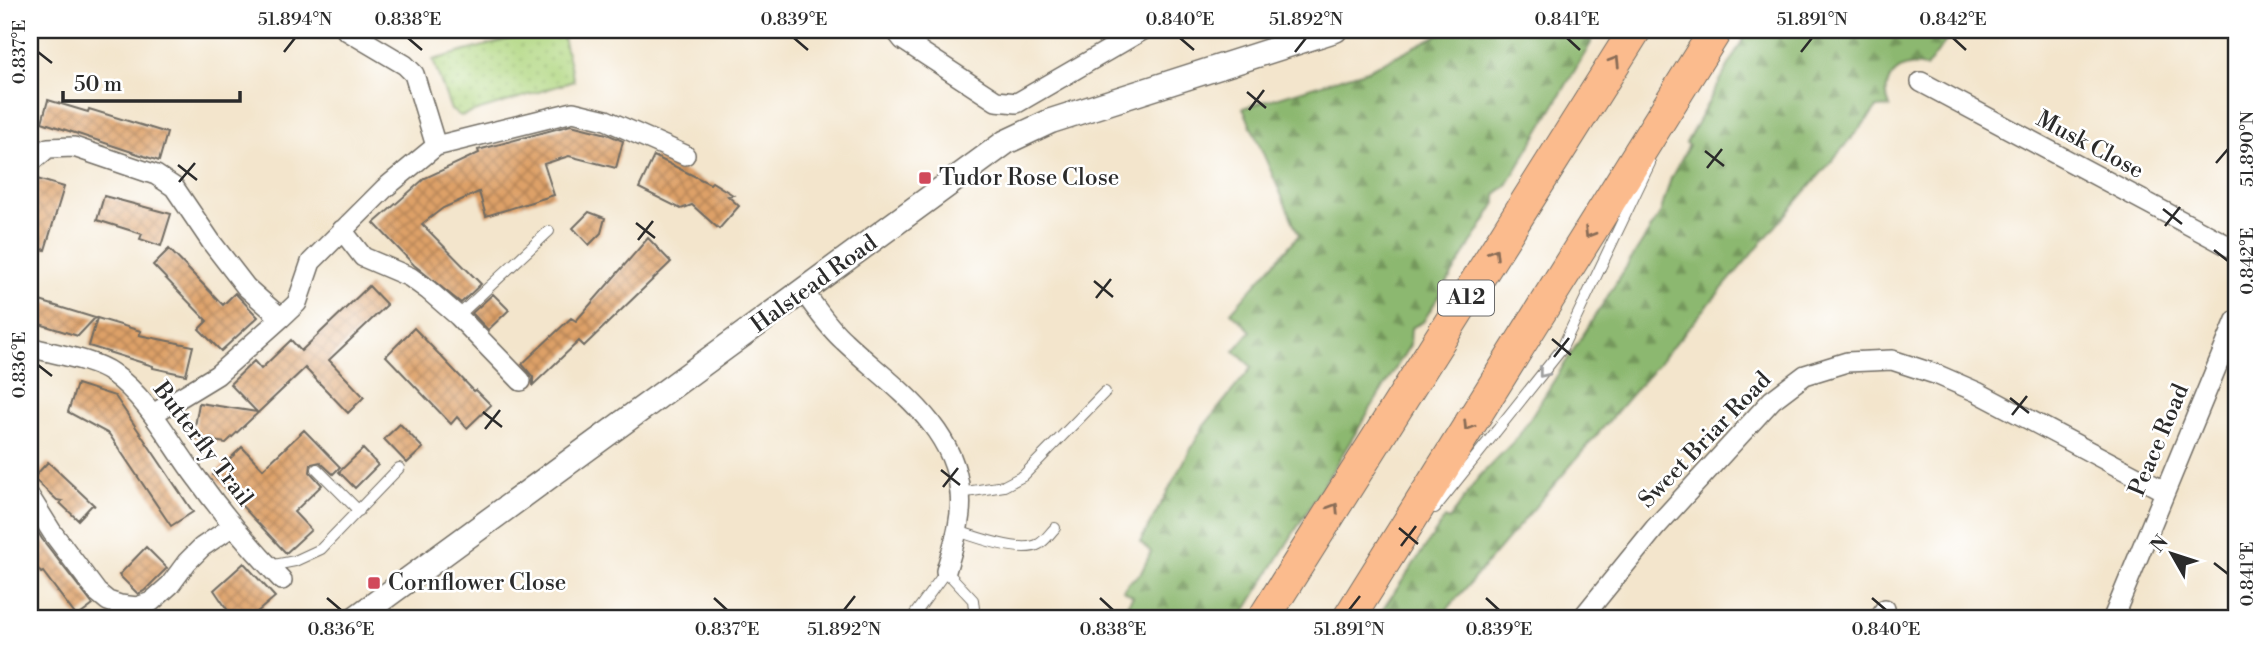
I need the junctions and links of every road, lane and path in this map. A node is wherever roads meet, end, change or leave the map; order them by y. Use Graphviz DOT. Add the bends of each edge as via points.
graph roads {
  1 [pos="346,30"];
  2 [pos="895,30"];
  3 [pos="1143,30"];
  4 [pos="1635,30"];
  5 [pos="1322,32"];
  6 [pos="1710,39"];
  7 [pos="1920,82"];
  8 [pos="1662,137"];
  9 [pos="436,146"];
  10 [pos="1656,149"];
  11 [pos="685,155"];
  12 [pos="30,163"];
  13 [pos="342,230"];
  14 [pos="549,231"];
  15 [pos="2236,250"];
  16 [pos="803,291"];
  17 [pos="457,316"];
  18 [pos="281,318"];
  19 [pos="2236,320"];
  20 [pos="30,347"];
  21 [pos="520,381"];
  22 [pos="1105,392"];
  23 [pos="153,414"];
  24 [pos="399,468"];
  25 [pos="317,469"];
  26 [pos="2164,491"];
  27 [pos="960,493"];
  28 [pos="30,497"];
  29 [pos="359,511"];
  30 [pos="1425,520"];
  31 [pos="233,526"];
  32 [pos="1055,528"];
  33 [pos="957,531"];
  34 [pos="1416,531"];
  35 [pos="946,571"];
  36 [pos="275,573"];
  37 [pos="1353,612"];
  38 [pos="356,618"];
  39 [pos="912,618"];
  40 [pos="975,618"];
  41 [pos="1264,618"];
  42 [pos="1582,618"];
  43 [pos="2113,618"];
  1 -- 9 [label="street" via="414,74"];
  2 -- 3 [label="street" via="996,101 1017,103"];
  41 -- 4 [label="highway, A12, one-way"];
  5 -- 16 [label="street, Halstead Road" via="1051,121 1006,142"];
  6 -- 8 [label="lane"];
  6 -- 37 [label="highway, one-way"];
  7 -- 15 [label="street, Musk Close"];
  9 -- 11 [label="street" via="573,112 606,120"];
  9 -- 13 [label="street"];
  10 -- 30 [label="lane, one-way" via="1561,350"];
  12 -- 18 [label="street" via="48,148 74,147 156,175 174,187 246,288"];
  13 -- 17 [label="street" via="363,257 410,277"];
  13 -- 18 [label="street" via="311,261 297,303"];
  14 -- 17 [label="lane"];
  16 -- 27 [label="street" via="841,338 914,403 943,439"];
  16 -- 38 [label="street, Halstead Road"];
  17 -- 21 [label="street"];
  18 -- 23 [label="street" via="217,375"];
  19 -- 26 [label="street, Peace Road"];
  20 -- 23 [label="street, Butterfly Trail" via="109,371"];
  22 -- 27 [label="lane" via="1023,476 1004,486"];
  23 -- 31 [label="street, Butterfly Trail"];
  24 -- 29 [label="lane"];
  25 -- 29 [label="lane"];
  26 -- 42 [label="street, Sweet Briar Road" via="1938,375 1892,360 1847,362 1805,375 1772,400 1655,528"];
  26 -- 43 [label="street, Peace Road"];
  27 -- 33 [label="street"];
  28 -- 31 [label="street" via="97,592 120,605 137,607 151,602 202,547"];
  29 -- 36 [label="lane" via="321,549"];
  31 -- 36 [label="street, Butterfly Trail"];
  32 -- 33 [label="lane" via="1040,544 1028,547"];
  33 -- 35 [label="street"];
  34 -- 37 [label="lane"];
  35 -- 39 [label="lane"];
  35 -- 40 [label="lane" via="973,600"];
}
